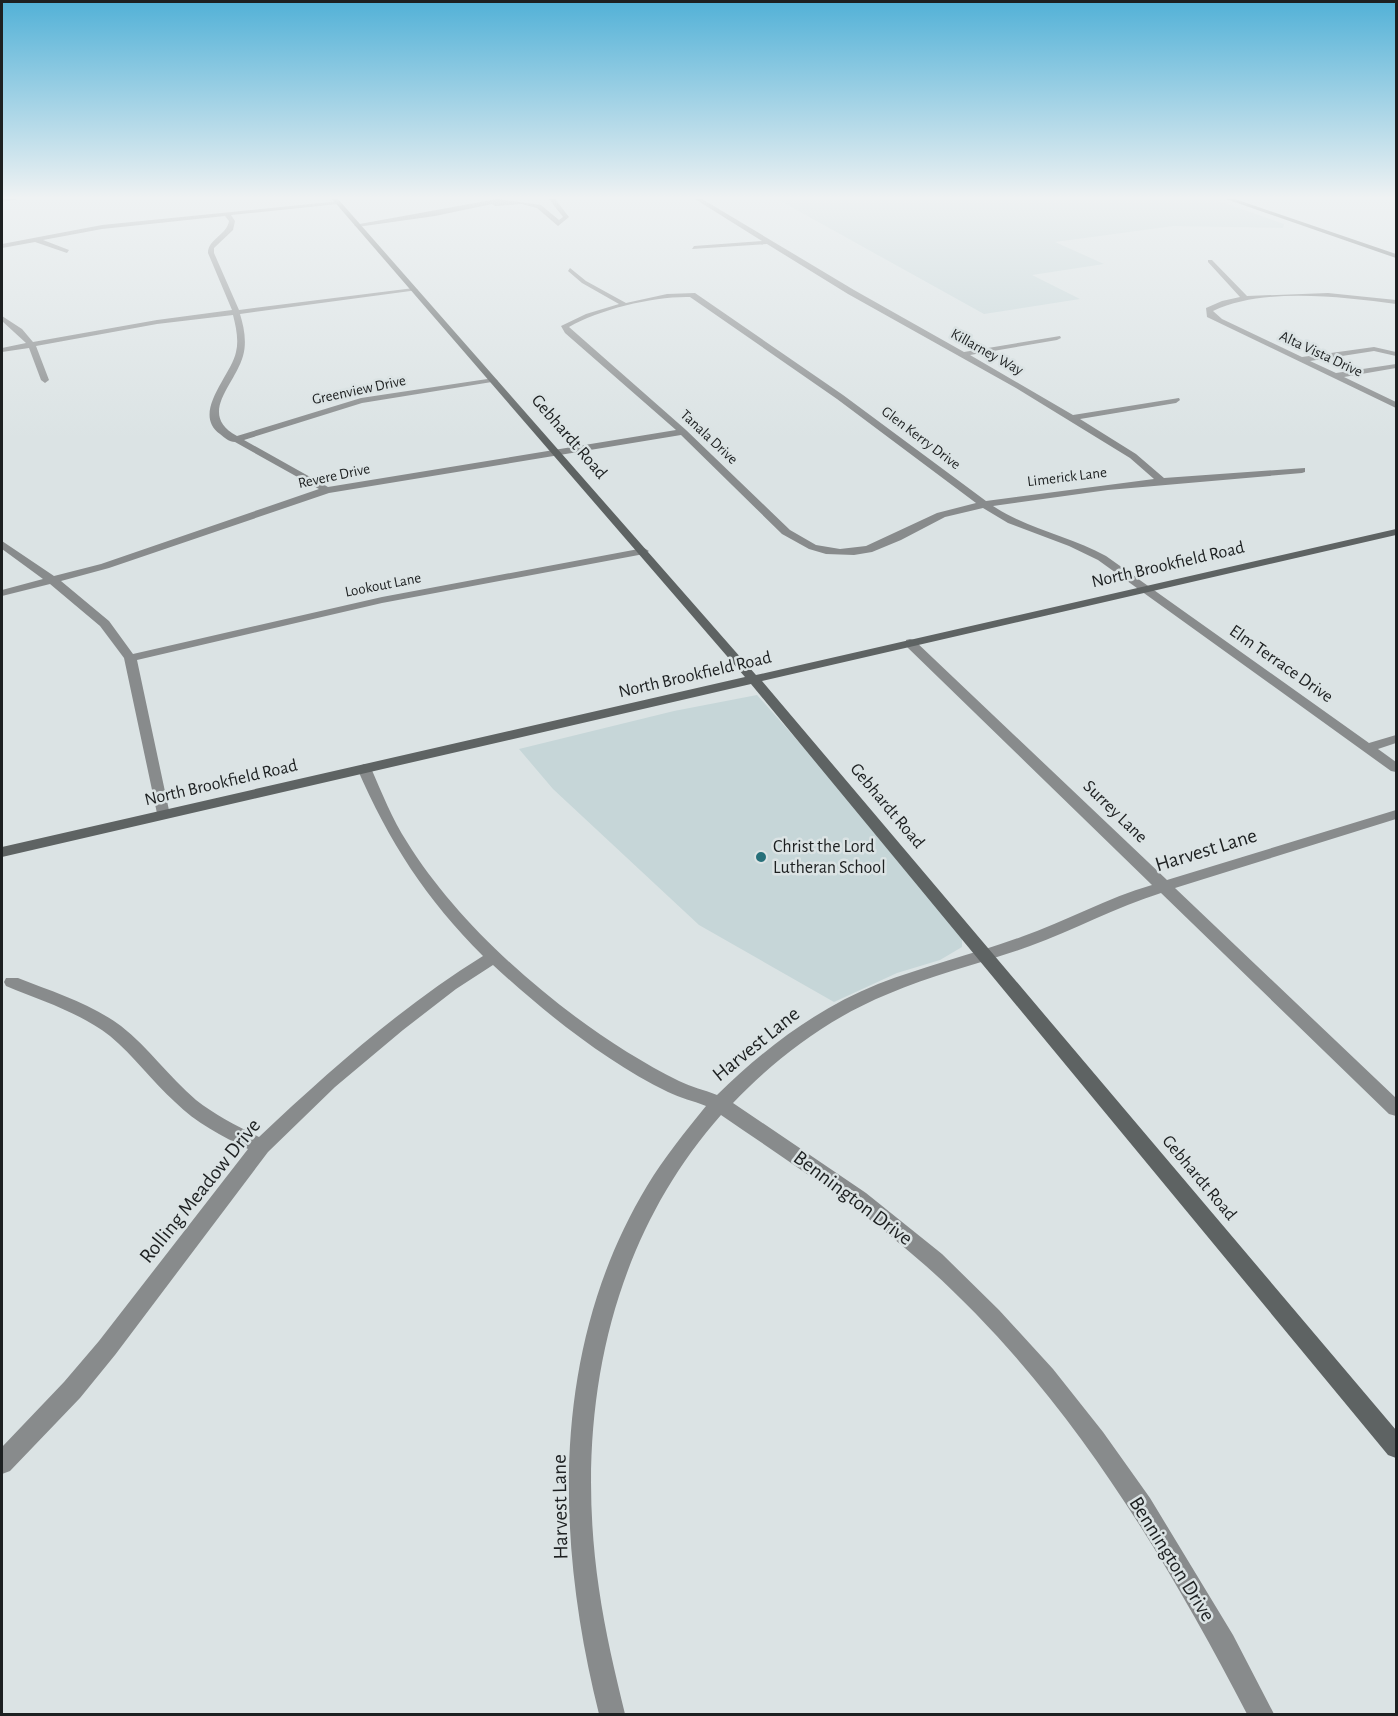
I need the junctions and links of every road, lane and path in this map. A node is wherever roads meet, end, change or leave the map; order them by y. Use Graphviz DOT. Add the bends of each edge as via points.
graph roads {
  1 [pos="223,279"];
  2 [pos="404,279"];
  3 [pos="581,279"];
  4 [pos="830,279"];
  5 [pos="1227,279"];
  6 [pos="414,290"];
  7 [pos="1246,299"];
  8 [pos="1396,302"];
  9 [pos="625,305"];
  10 [pos="235,312"];
  11 [pos="2,318"];
  12 [pos="1057,338"];
  13 [pos="33,345"];
  14 [pos="2,350"];
  15 [pos="964,354"];
  16 [pos="1396,354"];
  17 [pos="1300,360"];
  18 [pos="1396,366"];
  19 [pos="1336,376"];
  20 [pos="45,380"];
  21 [pos="494,381"];
  22 [pos="1176,400"];
  23 [pos="1396,405"];
  24 [pos="1072,418"];
  25 [pos="683,432"];
  26 [pos="233,440"];
  27 [pos="557,452"];
  28 [pos="1302,470"];
  29 [pos="1163,482"];
  30 [pos="327,490"];
  31 [pos="984,504"];
  32 [pos="1396,532"];
  33 [pos="2,544"];
  34 [pos="644,551"];
  35 [pos="845,553"];
  36 [pos="53,580"];
  37 [pos="1144,589"];
  38 [pos="2,593"];
  39 [pos="910,643"];
  40 [pos="130,658"];
  41 [pos="754,679"];
  42 [pos="1396,739"];
  43 [pos="1369,747"];
  44 [pos="364,768"];
  45 [pos="1396,768"];
  46 [pos="1396,814"];
  47 [pos="163,815"];
  48 [pos="2,852"];
  49 [pos="1164,886"];
  50 [pos="986,953"];
  51 [pos="493,958"];
  52 [pos="12,982"];
  53 [pos="718,1104"];
  54 [pos="1396,1109"];
  55 [pos="261,1147"];
  56 [pos="1396,1448"];
  57 [pos="2,1463"];
  58 [pos="612,1714"];
  59 [pos="1262,1714"];
  1 -- 10 [label="street"];
  2 -- 6 [label="street, Gebhardt Road"];
  3 -- 9 [label="street"];
  4 -- 15 [label="street, Killarney Way"];
  5 -- 7 [label="street"];
  6 -- 10 [label="street"];
  6 -- 21 [label="street, Gebhardt Road"];
  7 -- 8 [label="street" via="1328,295"];
  7 -- 17 [label="street, Alta Vista Drive" via="1216,305 1209,310 1210,315"];
  9 -- 25 [label="street, Tanala Drive" via="565,326"];
  9 -- 31 [label="street, Glen Kerry Drive" via="688,294 849,403"];
  10 -- 13 [label="street"];
  10 -- 26 [label="street" via="242,346 213,411 216,425"];
  11 -- 13 [label="street" via="24,333"];
  12 -- 15 [label="street"];
  13 -- 14 [label="street"];
  13 -- 20 [label="street"];
  15 -- 24 [label="street, Killarney Way"];
  16 -- 17 [label="street" via="1366,350"];
  17 -- 19 [label="street, Alta Vista Drive"];
  18 -- 19 [label="street"];
  19 -- 23 [label="street, Alta Vista Drive"];
  21 -- 26 [label="street, Greenview Drive" via="361,401"];
  21 -- 27 [label="street, Gebhardt Road"];
  22 -- 24 [label="street"];
  24 -- 29 [label="street, Killarney Way" via="1132,456"];
  25 -- 27 [label="street, Revere Drive"];
  25 -- 35 [label="street, Tanala Drive" via="797,541 823,552"];
  26 -- 30 [label="street"];
  27 -- 30 [label="street, Revere Drive"];
  27 -- 34 [label="street, Gebhardt Road"];
  28 -- 29 [label="street, Limerick Lane"];
  29 -- 31 [label="street, Limerick Lane"];
  30 -- 36 [label="street, Revere Drive" via="142,554"];
  31 -- 35 [label="street, Limerick Lane" via="931,519 886,543"];
  31 -- 37 [label="street, Glen Kerry Drive" via="1010,521 1092,551"];
  32 -- 37 [label="street, North Brookfield Road"];
  33 -- 36 [label="street"];
  34 -- 40 [label="street, Lookout Lane" via="371,603"];
  34 -- 41 [label="street, Gebhardt Road"];
  36 -- 38 [label="street, Revere Drive"];
  36 -- 40 [label="street" via="106,623"];
  37 -- 39 [label="street, North Brookfield Road"];
  37 -- 43 [label="street, Elm Terrace Drive"];
  39 -- 41 [label="street, North Brookfield Road"];
  39 -- 49 [label="street, Surrey Lane"];
  40 -- 47 [label="street"];
  41 -- 44 [label="street, North Brookfield Road"];
  41 -- 50 [label="street, Gebhardt Road"];
  42 -- 43 [label="street"];
  43 -- 45 [label="street, Elm Terrace Drive"];
  44 -- 47 [label="street, North Brookfield Road"];
  44 -- 51 [label="street, Bennington Drive" via="401,844 432,890"];
  46 -- 49 [label="street, Harvest Lane"];
  47 -- 48 [label="street, North Brookfield Road"];
  49 -- 50 [label="street, Harvest Lane" via="1045,934"];
  49 -- 54 [label="street, Surrey Lane"];
  50 -- 53 [label="street, Harvest Lane" via="909,978 829,1015 760,1064"];
  50 -- 56 [label="street, Gebhardt Road"];
  51 -- 53 [label="street, Bennington Drive" via="602,1042 672,1086"];
  51 -- 55 [label="street, Rolling Meadow Drive" via="397,1025"];
  52 -- 55 [label="street" via="100,1020 132,1045 190,1104"];
  53 -- 58 [label="street, Harvest Lane" via="696,1129 649,1200 618,1267 596,1334 586,1394 580,1503 589,1604"];
  53 -- 59 [label="street, Bennington Drive" via="875,1210 965,1291 1008,1336 1105,1455 1152,1522"];
  55 -- 57 [label="street, Rolling Meadow Drive" via="107,1348"];
}
